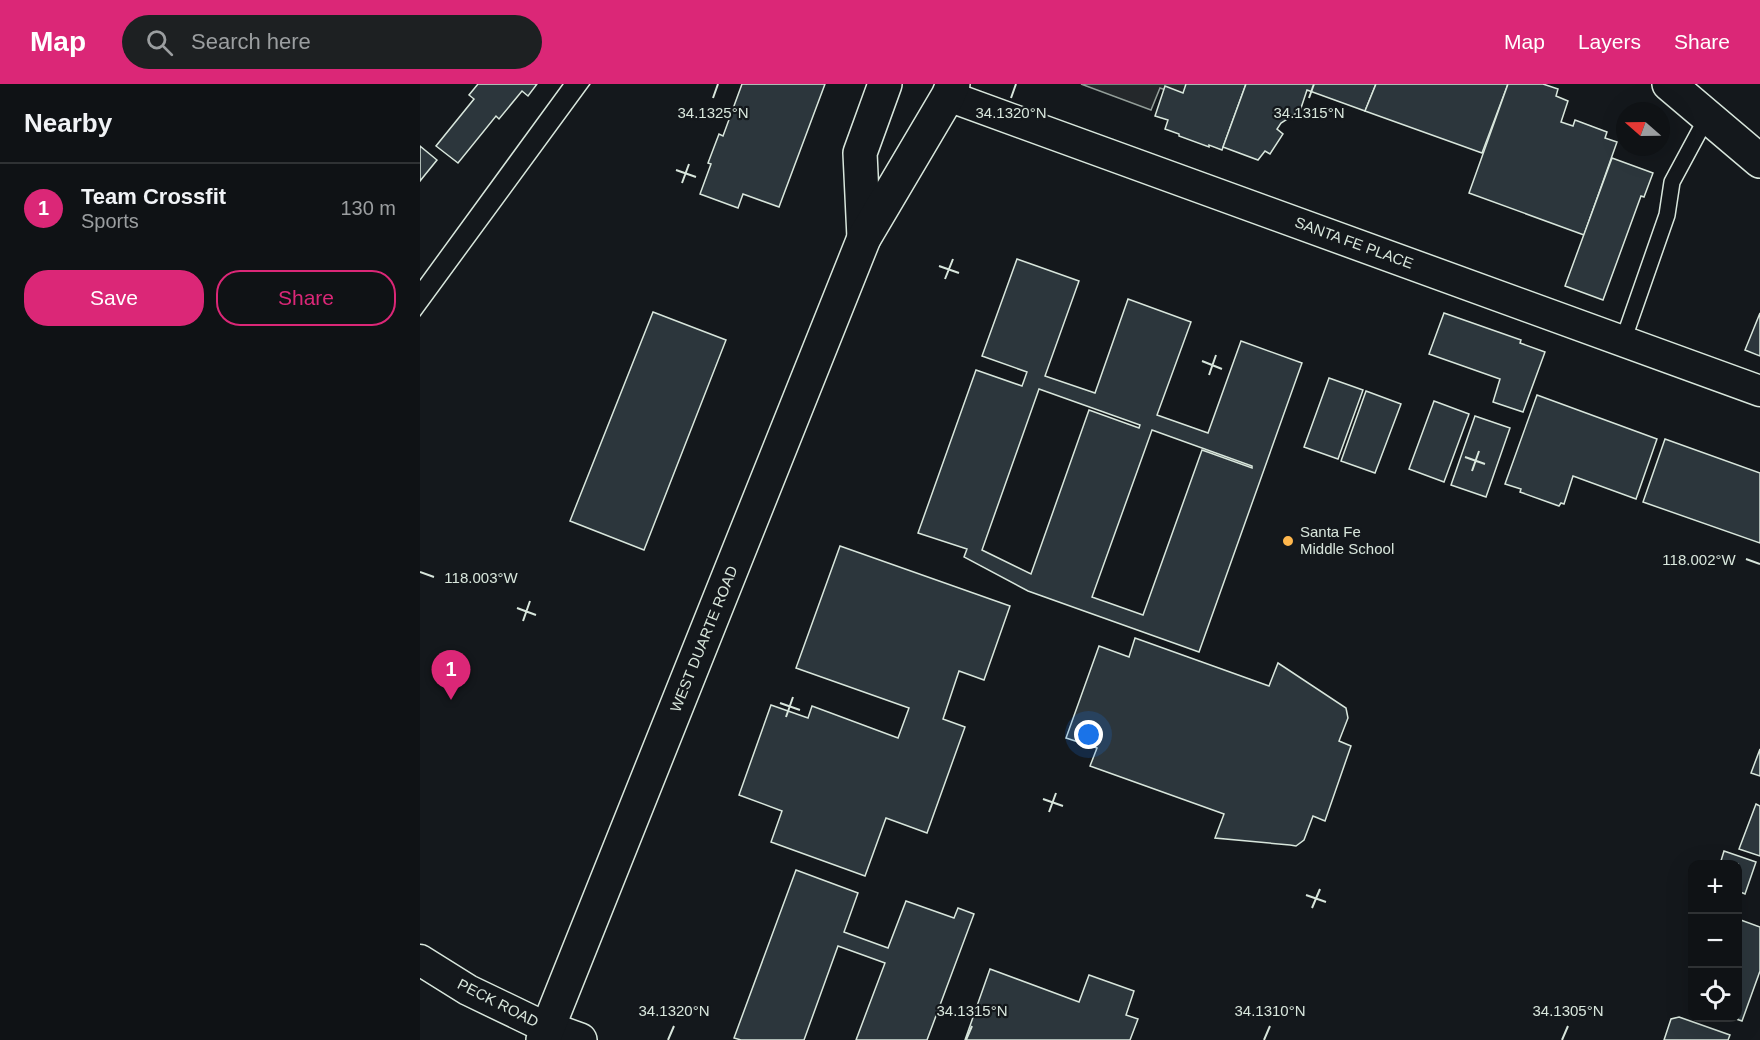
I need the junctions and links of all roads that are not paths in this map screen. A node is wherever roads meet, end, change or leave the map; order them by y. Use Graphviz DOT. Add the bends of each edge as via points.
graph roads {
  1 [pos="885,84"];
  2 [pos="1669,84"];
  3 [pos="951,90"];
  4 [pos="1707,117"];
  5 [pos="1760,161"];
  6 [pos="864,238"];
  7 [pos="1623,341"];
  8 [pos="1760,391"];
  9 [pos="420,960"];
  10 [pos="545,1034"];
  11 [pos="580,1040"];
  1 -- 6 [label="main road, WEST DUARTE ROAD" via="860,153"];
  2 -- 4 [label="main road"];
  3 -- 6 [label="main road, WEST DUARTE ROAD"];
  3 -- 7 [label="street, SANTA FE PLACE"];
  4 -- 5 [label="main road"];
  4 -- 7 [label="lane" via="1672,182 1666,215"];
  6 -- 10 [label="main road, WEST DUARTE ROAD"];
  7 -- 8 [label="street, SANTA FE PLACE"];
  9 -- 10 [label="street, PECK ROAD"];
  10 -- 11 [label="main road, PECK ROAD"];
}
